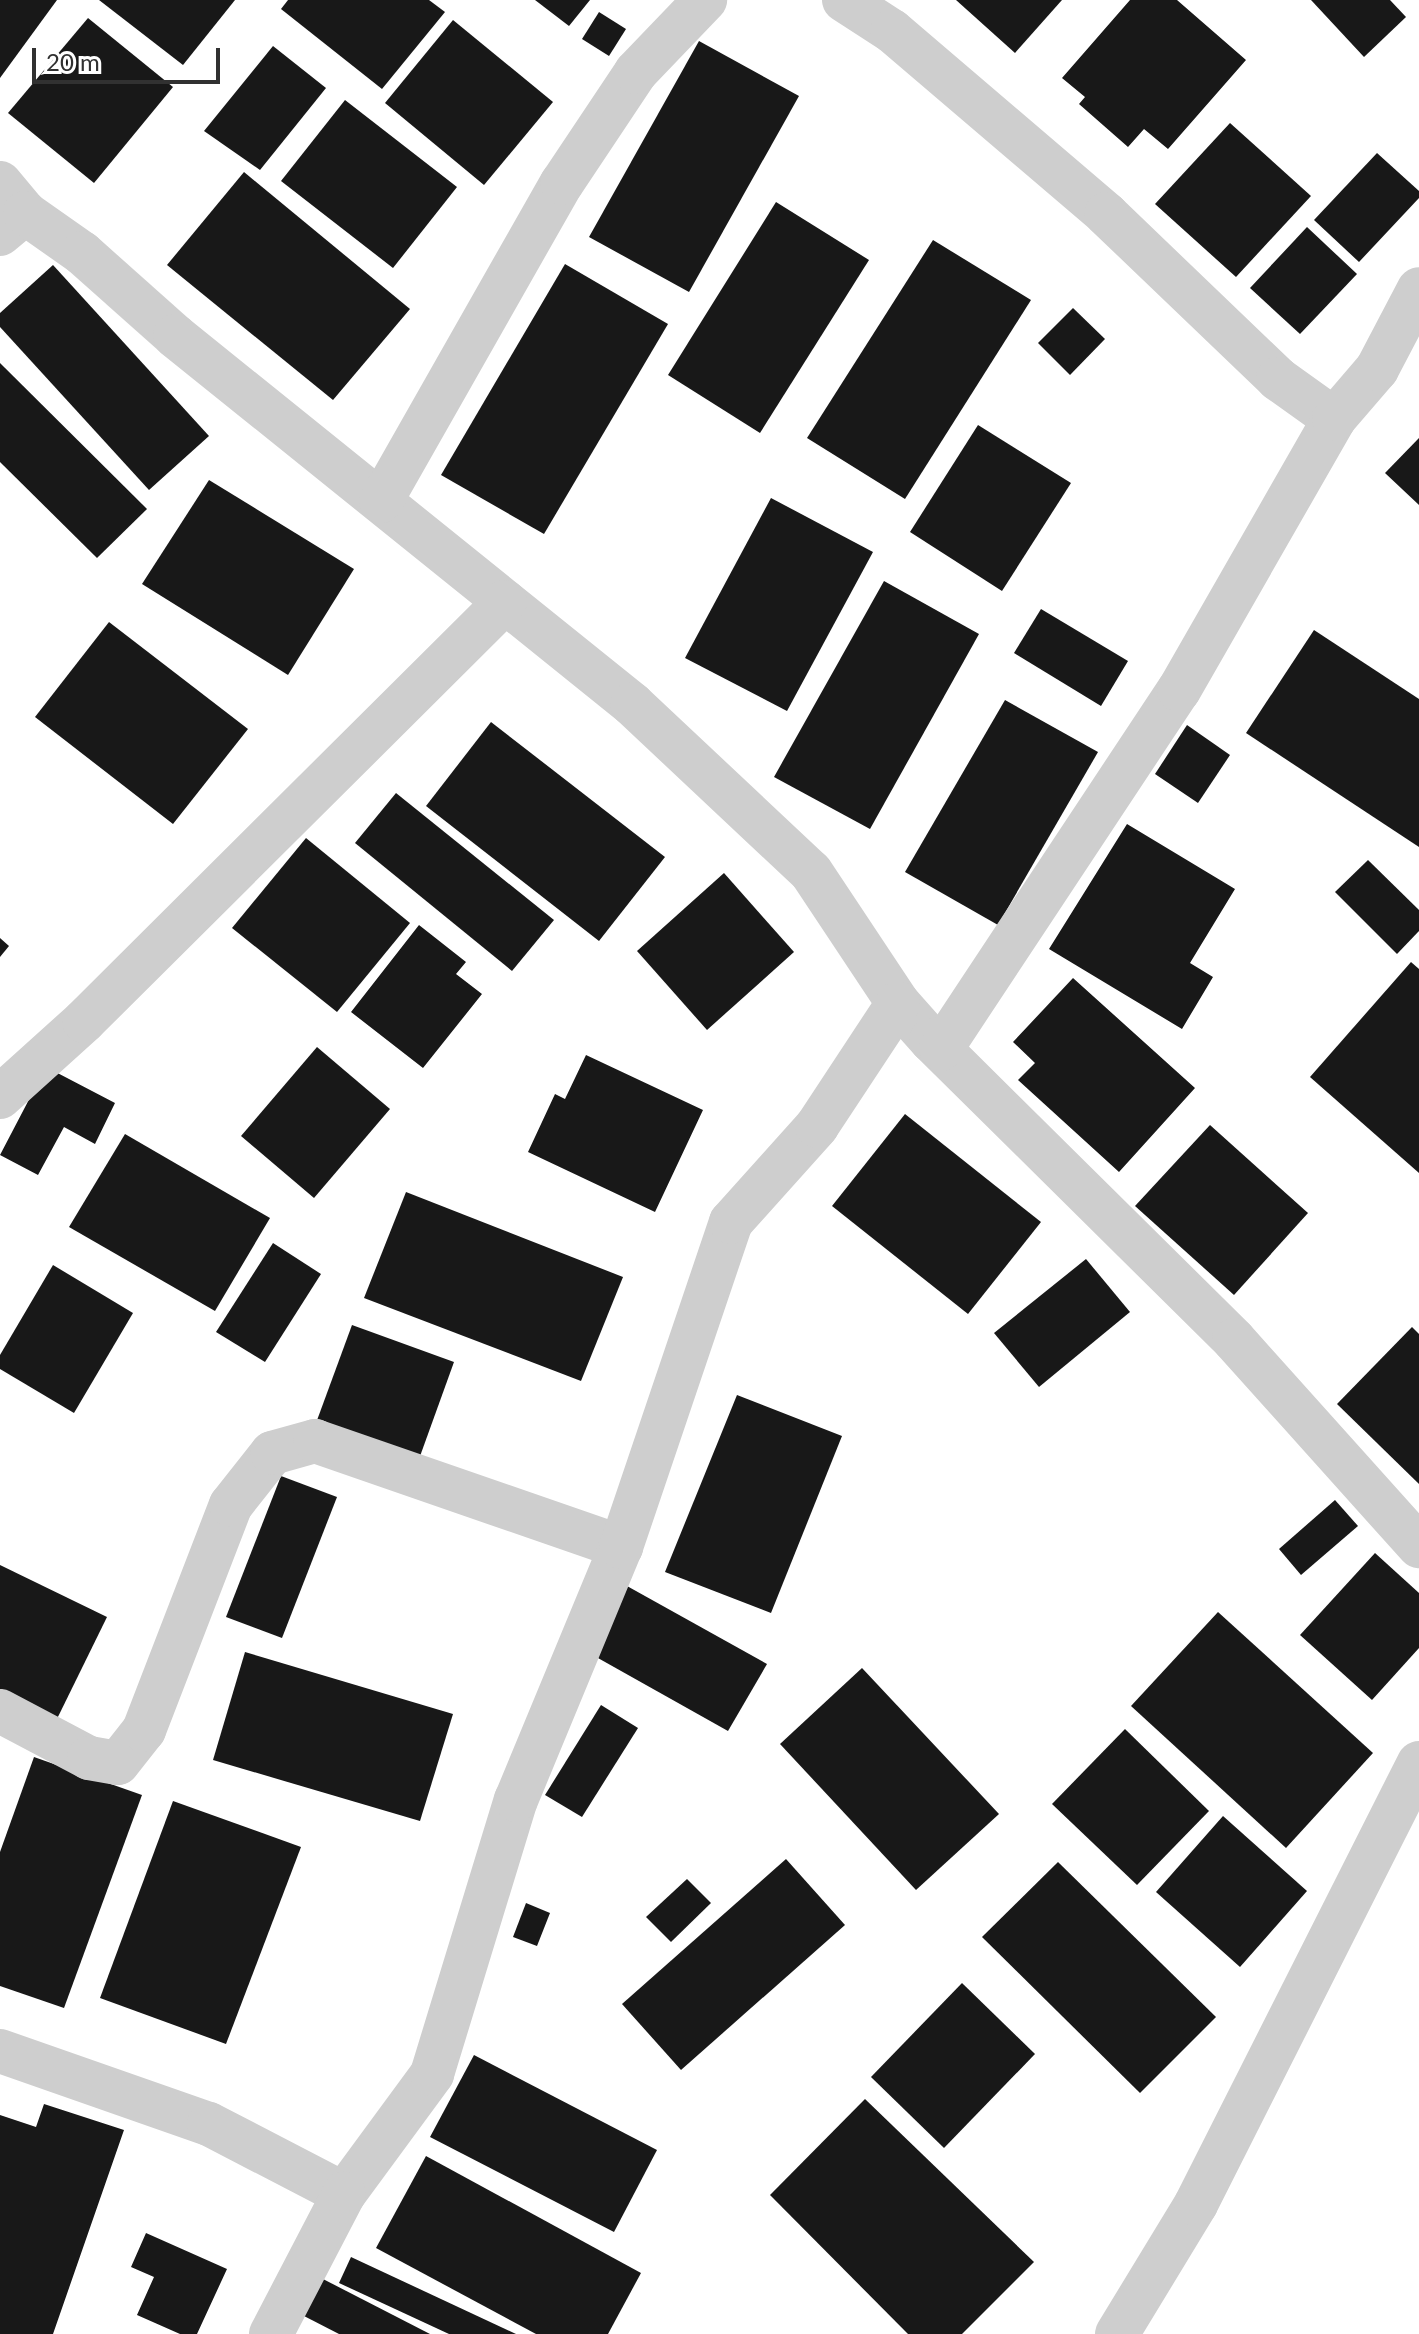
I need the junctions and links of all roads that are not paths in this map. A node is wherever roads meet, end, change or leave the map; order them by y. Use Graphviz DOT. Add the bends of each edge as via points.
graph roads {
  1 [pos="705,0"];
  2 [pos="844,0"];
  3 [pos="8,210"];
  4 [pos="1419,289"];
  5 [pos="1334,419"];
  6 [pos="381,501"];
  7 [pos="505,602"];
  8 [pos="898,1003"];
  9 [pos="941,1049"];
  10 [pos="0,1097"];
  11 [pos="1419,1546"];
  12 [pos="621,1547"];
  13 [pos="0,1711"];
  14 [pos="1419,1763"];
  15 [pos="0,2051"];
  16 [pos="344,2194"];
  17 [pos="271,2334"];
  18 [pos="1117,2334"];
  1 -- 6 [label="street" via="636,72 562,183"];
  2 -- 5 [label="street" via="892,31 1106,214 1278,379"];
  3 -- 6 [label="street" via="82,253"];
  4 -- 5 [label="street" via="1377,369"];
  5 -- 9 [label="street" via="1179,690"];
  6 -- 7 [label="street"];
  7 -- 8 [label="street" via="632,704 811,872"];
  7 -- 10 [label="street" via="84,1021"];
  8 -- 9 [label="street"];
  8 -- 12 [label="street" via="817,1126 731,1222"];
  9 -- 11 [label="street" via="1234,1340"];
  12 -- 13 [label="street" via="315,1441 272,1453 231,1505 144,1730 118,1763 89,1758"];
  12 -- 16 [label="street" via="516,1800 432,2074"];
  14 -- 18 [label="street" via="1196,2204"];
  15 -- 16 [label="street" via="209,2124"];
  16 -- 17 [label="street"];
}
